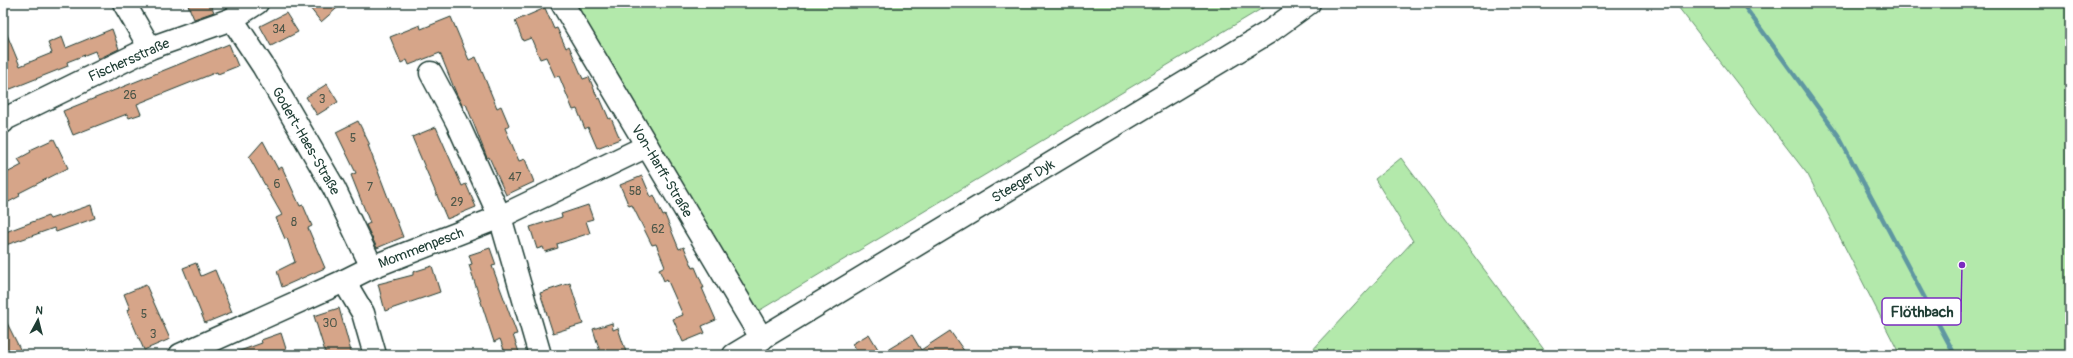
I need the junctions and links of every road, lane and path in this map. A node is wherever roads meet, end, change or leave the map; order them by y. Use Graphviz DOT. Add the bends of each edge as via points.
graph roads {
  1 [pos="124,3"];
  2 [pos="257,3"];
  3 [pos="562,3"];
  4 [pos="1309,3"];
  5 [pos="232,19"];
  6 [pos="150,48"];
  7 [pos="431,73"];
  8 [pos="3,122"];
  9 [pos="647,146"];
  10 [pos="500,217"];
  11 [pos="372,267"];
  12 [pos="344,281"];
  13 [pos="762,339"];
  14 [pos="193,352"];
  15 [pos="375,355"];
  16 [pos="540,355"];
  17 [pos="734,355"];
  1 -- 6 [label="street"];
  2 -- 5 [label="street, Fischersstraße"];
  3 -- 9 [label="street, Von-Harff-Straße"];
  4 -- 13 [label="street, Steeger Dyk" via="1270,32"];
  5 -- 6 [label="street, Fischersstraße"];
  5 -- 11 [label="street, Godert-Haes-Straße" via="263,66 334,188"];
  6 -- 8 [label="street, Fischersstraße"];
  7 -- 10 [label="street" via="457,122"];
  9 -- 10 [label="street, Mommenpesch"];
  9 -- 13 [label="street, Von-Harff-Straße"];
  10 -- 11 [label="street, Mommenpesch"];
  10 -- 16 [label="street"];
  11 -- 12 [label="street, Mommenpesch"];
  12 -- 14 [label="street, Mommenpesch"];
  12 -- 15 [label="street" via="363,313"];
  13 -- 17 [label="street, Steeger Dyk"];
}
